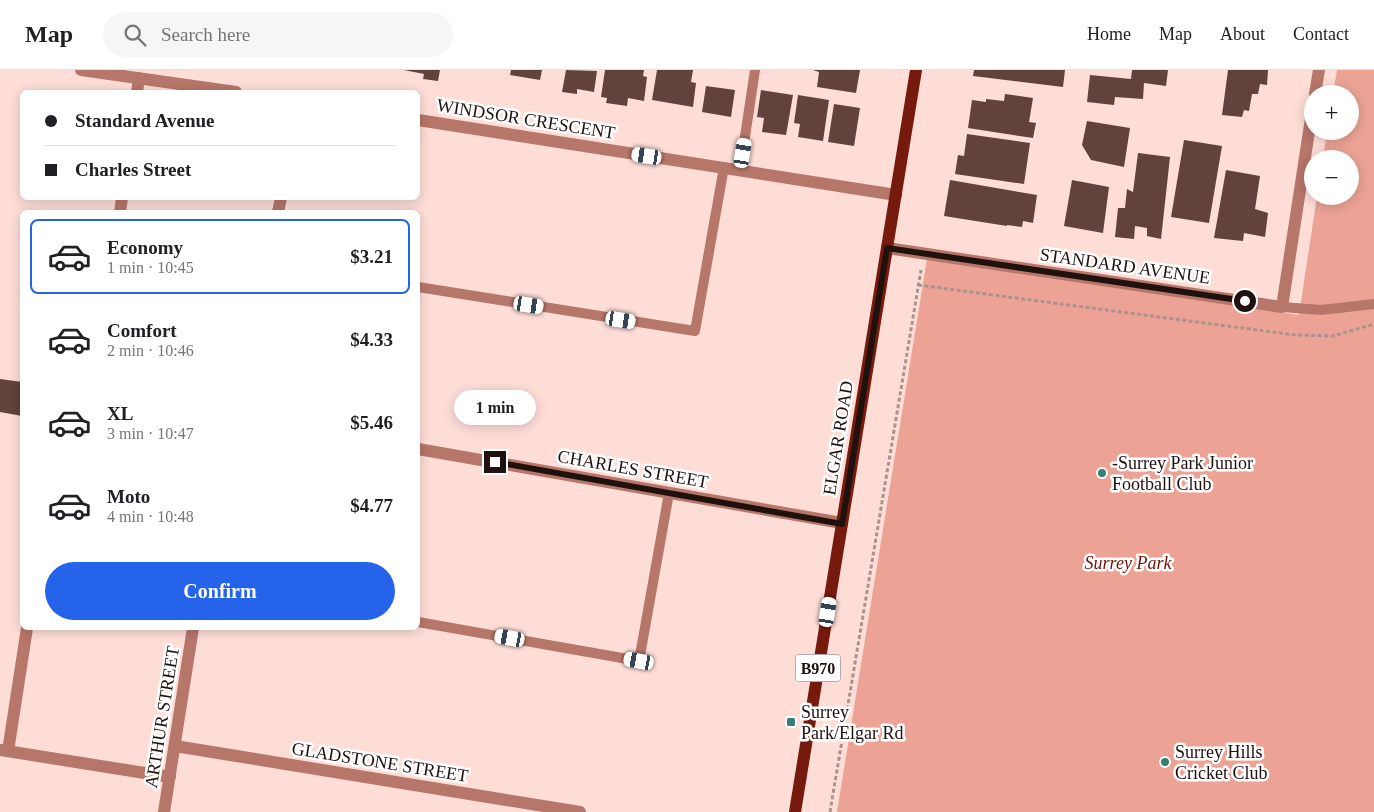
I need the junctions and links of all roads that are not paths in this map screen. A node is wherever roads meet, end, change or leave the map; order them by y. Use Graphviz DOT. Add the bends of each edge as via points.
graph roads {
  1 [pos="81,70"];
  2 [pos="755,70"];
  3 [pos="916,70"];
  4 [pos="1319,70"];
  5 [pos="156,75"];
  6 [pos="139,78"];
  7 [pos="1316,85"];
  8 [pos="137,90"];
  9 [pos="227,90"];
  10 [pos="420,120"];
  11 [pos="1308,140"];
  12 [pos="724,167"];
  13 [pos="740,170"];
  14 [pos="896,194"];
  15 [pos="887,248"];
  16 [pos="420,287"];
  17 [pos="1374,304"];
  18 [pos="1282,307"];
  19 [pos="420,448"];
  20 [pos="669,493"];
  21 [pos="842,524"];
  22 [pos="420,622"];
  23 [pos="27,630"];
  24 [pos="193,630"];
  25 [pos="175,746"];
  26 [pos="4,750"];
  27 [pos="170,778"];
  28 [pos="164,812"];
  29 [pos="580,812"];
  30 [pos="795,812"];
  1 -- 6 [label="street"];
  2 -- 13 [label="lane"];
  3 -- 14 [label="main road, ELGAR ROAD / B970"];
  4 -- 7 [label="street"];
  5 -- 6 [label="street"];
  5 -- 9 [label="street"];
  6 -- 8 [label="street"];
  10 -- 12 [label="street, WINDSOR CRESCENT"];
  11 -- 18 [label="street"];
  12 -- 13 [label="street, WINDSOR CRESCENT"];
  12 -- 16 [label="lane" via="696,331"];
  13 -- 14 [label="street, WINDSOR CRESCENT"];
  14 -- 15 [label="main road, ELGAR ROAD / B970"];
  15 -- 18 [label="street, STANDARD AVENUE"];
  15 -- 21 [label="main road, ELGAR ROAD / B970"];
  17 -- 18 [label="lane" via="1321,310"];
  19 -- 20 [label="street, CHARLES STREET"];
  20 -- 21 [label="street, CHARLES STREET"];
  20 -- 22 [label="lane" via="639,661"];
  21 -- 30 [label="main road, ELGAR ROAD / B970"];
  23 -- 26 [label="street"];
  24 -- 25 [label="street, ARTHUR STREET"];
  25 -- 27 [label="street, ARTHUR STREET"];
  25 -- 29 [label="street, GLADSTONE STREET"];
  26 -- 27 [label="street"];
  27 -- 28 [label="street, ARTHUR STREET"];
}
